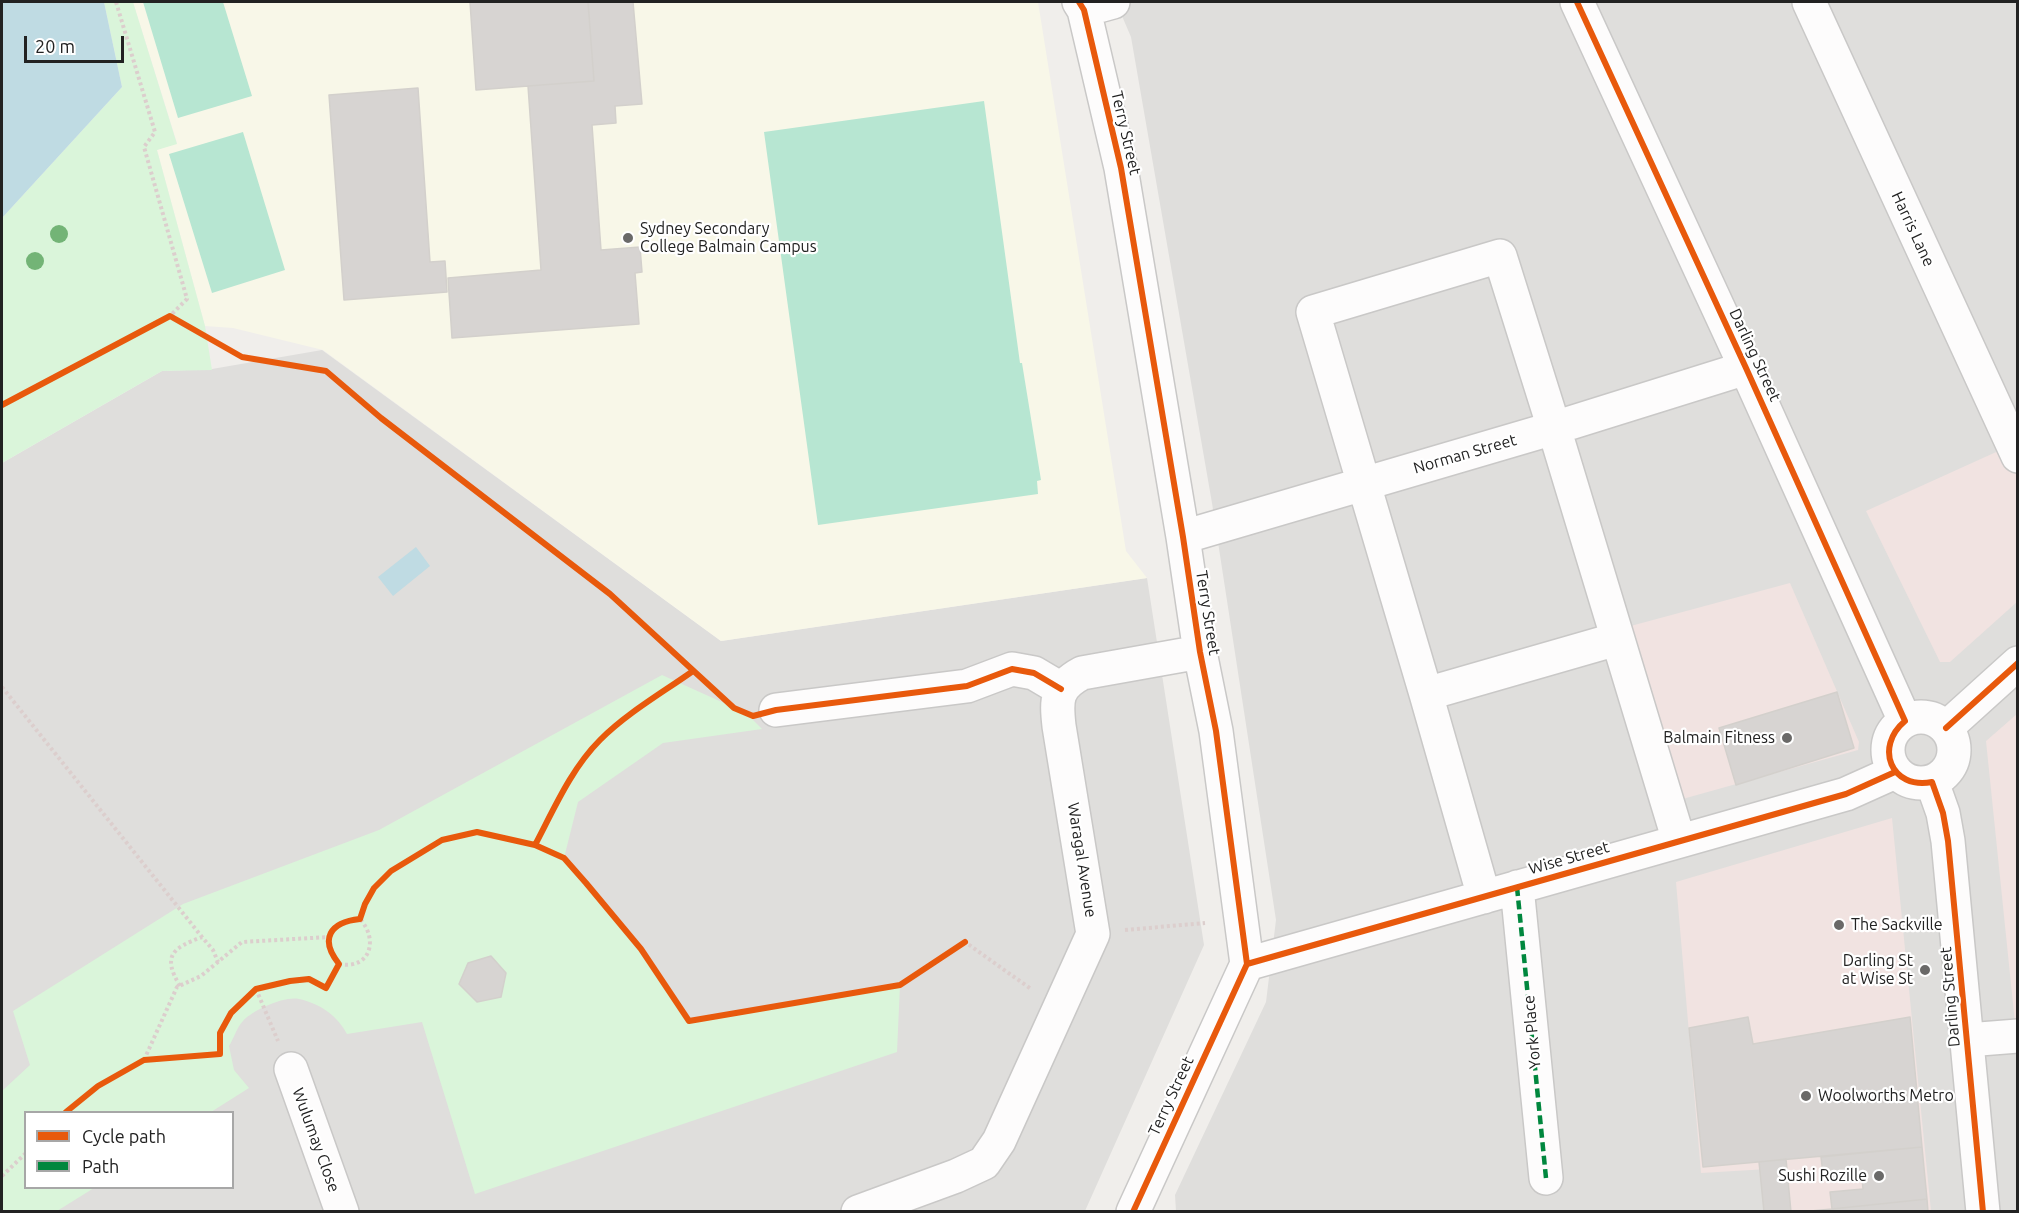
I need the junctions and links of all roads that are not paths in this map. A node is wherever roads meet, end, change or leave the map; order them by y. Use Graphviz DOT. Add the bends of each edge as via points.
graph roads {
  1 [pos="1577,2"];
  2 [pos="1809,2"];
  3 [pos="1092,4"];
  4 [pos="1746,368"];
  5 [pos="1554,428"];
  6 [pos="2018,456"];
  7 [pos="1363,484"];
  8 [pos="1183,537"];
  9 [pos="1617,639"];
  10 [pos="1200,652"];
  11 [pos="2018,663"];
  12 [pos="1061,689"];
  13 [pos="1426,694"];
  14 [pos="776,710"];
  15 [pos="1905,721"];
  16 [pos="1946,728"];
  17 [pos="1896,771"];
  18 [pos="1932,782"];
  19 [pos="1678,841"];
  20 [pos="1517,887"];
  21 [pos="1484,897"];
  22 [pos="1246,964"];
  23 [pos="2018,1036"];
  24 [pos="1967,1040"];
  25 [pos="291,1069"];
  26 [pos="1545,1178"];
  27 [pos="342,1212"];
  28 [pos="858,1212"];
  29 [pos="1133,1212"];
  30 [pos="1983,1212"];
  1 -- 4 [label="street, Darling Street"];
  2 -- 6 [label="street, Harris Lane"];
  3 -- 8 [label="street, Terry Street"];
  4 -- 5 [label="street, Norman Street"];
  4 -- 15 [label="street, Darling Street"];
  5 -- 7 [label="street, Norman Street"];
  5 -- 7 [label="street" via="1500,256 1313,312"];
  5 -- 9 [label="street"];
  7 -- 8 [label="street, Norman Street"];
  7 -- 13 [label="street"];
  8 -- 10 [label="street, Terry Street"];
  9 -- 13 [label="street"];
  9 -- 19 [label="street"];
  10 -- 12 [label="street" via="1082,673"];
  10 -- 22 [label="street, Terry Street" via="1216,731"];
  11 -- 16 [label="street"];
  12 -- 14 [label="street" via="1034,673 1012,669 967,686"];
  12 -- 28 [label="street, Waragal Avenue" via="1057,705 1059,726 1093,934 999,1141 984,1163"];
  13 -- 21 [label="street"];
  15 -- 16 [label="street" via="1927,717"];
  15 -- 17 [label="street" via="1889,744 1890,763"];
  16 -- 18 [label="street" via="1952,737 1954,758 1949,769"];
  17 -- 18 [label="street" via="1912,782"];
  17 -- 19 [label="street, Wise Street" via="1846,794"];
  18 -- 24 [label="street, Darling Street" via="1948,841"];
  19 -- 20 [label="street, Wise Street"];
  20 -- 21 [label="street, Wise Street"];
  20 -- 26 [label="street, York Place"];
  21 -- 22 [label="street, Wise Street"];
  22 -- 29 [label="street, Terry Street"];
  23 -- 24 [label="street"];
  24 -- 30 [label="street, Darling Street"];
  25 -- 27 [label="street, Wulumay Close"];
}
